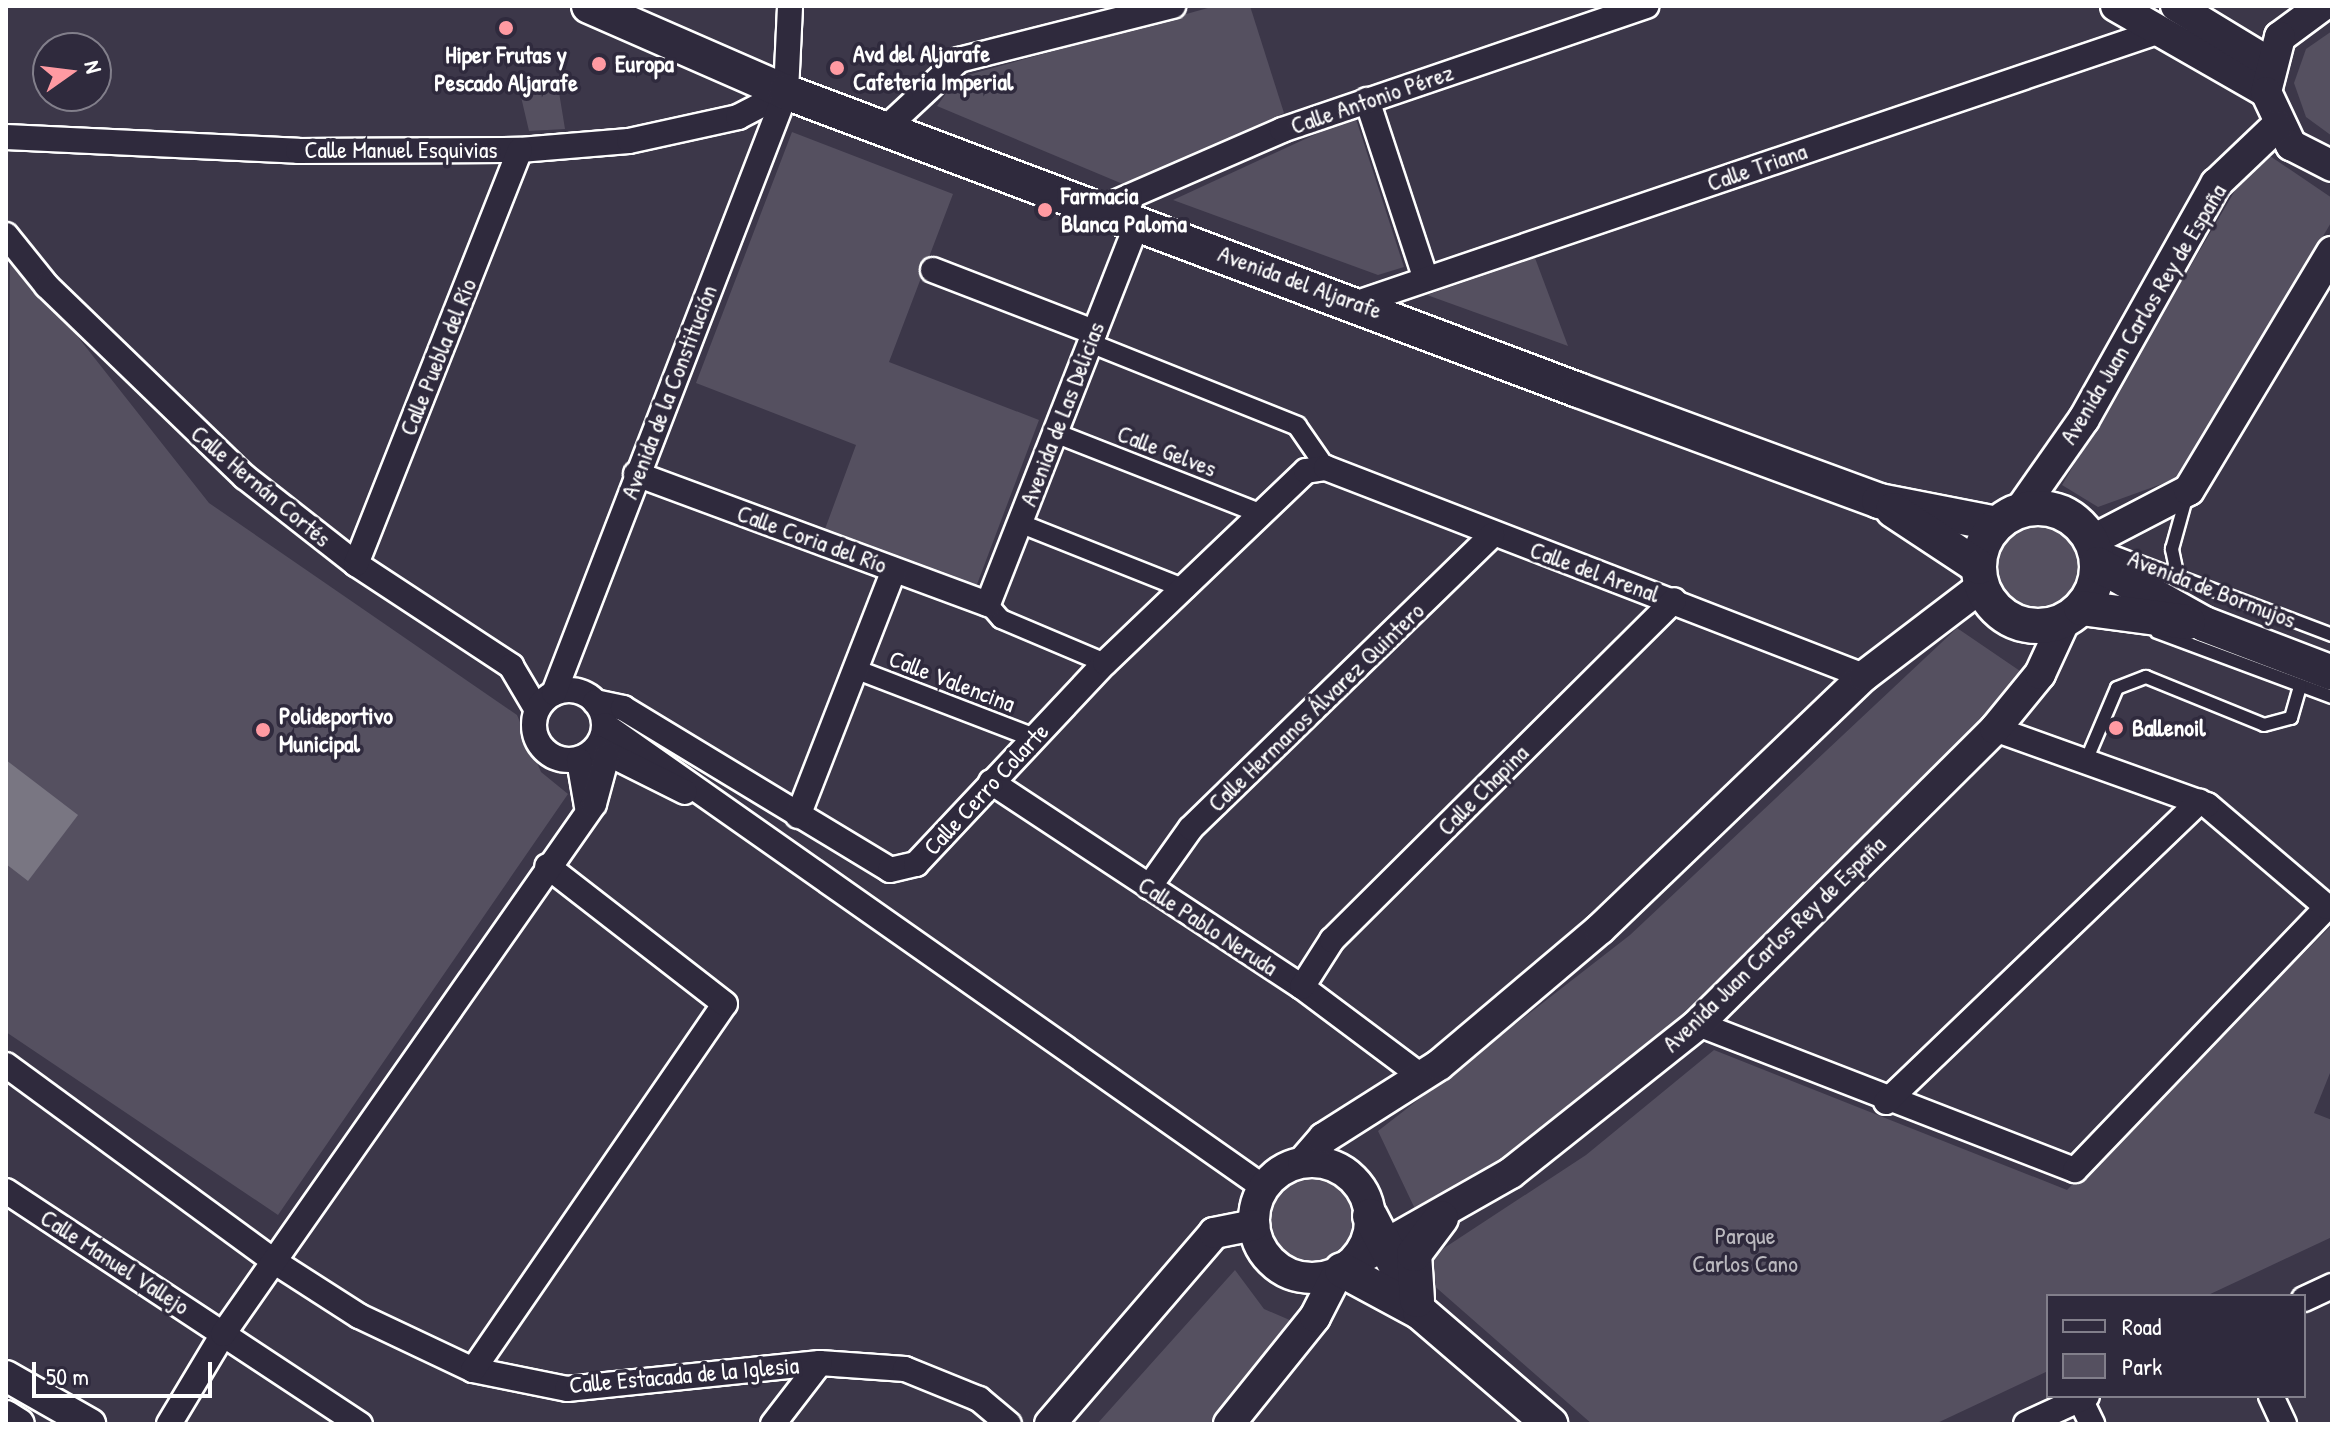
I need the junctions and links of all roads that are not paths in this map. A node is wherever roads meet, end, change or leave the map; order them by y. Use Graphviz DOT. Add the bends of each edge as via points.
graph roads {
  1 [pos="591,6"];
  2 [pos="790,6"];
  3 [pos="1173,6"];
  4 [pos="1647,6"];
  5 [pos="2116,6"];
  6 [pos="2176,6"];
  7 [pos="2322,6"];
  8 [pos="2154,33"];
  9 [pos="2267,77"];
  10 [pos="786,92"];
  11 [pos="1367,100"];
  12 [pos="888,126"];
  13 [pos="2277,126"];
  14 [pos="6,137"];
  15 [pos="520,150"];
  16 [pos="2332,166"];
  17 [pos="1103,208"];
  18 [pos="1137,223"];
  19 [pos="6,235"];
  20 [pos="2332,252"];
  21 [pos="933,270"];
  22 [pos="1426,279"];
  23 [pos="1360,302"];
  24 [pos="1092,338"];
  25 [pos="1055,433"];
  26 [pos="1326,468"];
  27 [pos="636,474"];
  28 [pos="2189,490"];
  29 [pos="1879,501"];
  30 [pos="1262,514"];
  31 [pos="2009,517"];
  32 [pos="1019,523"];
  33 [pos="1492,535"];
  34 [pos="2093,550"];
  35 [pos="356,564"];
  36 [pos="894,570"];
  37 [pos="2177,573"];
  38 [pos="1980,577"];
  39 [pos="1186,589"];
  40 [pos="1674,600"];
  41 [pos="988,604"];
  42 [pos="2073,614"];
  43 [pos="2121,616"];
  44 [pos="2204,624"];
  45 [pos="2332,635"];
  46 [pos="1105,663"];
  47 [pos="855,669"];
  48 [pos="2332,673"];
  49 [pos="1864,676"];
  50 [pos="2300,686"];
  51 [pos="2332,697"];
  52 [pos="546,701"];
  53 [pos="595,702"];
  54 [pos="605,725"];
  55 [pos="1995,729"];
  56 [pos="1032,737"];
  57 [pos="594,755"];
  58 [pos="2086,761"];
  59 [pos="991,782"];
  60 [pos="706,796"];
  61 [pos="2199,802"];
  62 [pos="798,816"];
  63 [pos="547,866"];
  64 [pos="1149,887"];
  65 [pos="1302,987"];
  66 [pos="1698,1024"];
  67 [pos="6,1065"];
  68 [pos="1421,1076"];
  69 [pos="1886,1102"];
  70 [pos="1303,1162"];
  71 [pos="1263,1187"];
  72 [pos="6,1191"];
  73 [pos="1370,1216"];
  74 [pos="1441,1218"];
  75 [pos="1254,1225"];
  76 [pos="1382,1249"];
  77 [pos="278,1264"];
  78 [pos="1343,1269"];
  79 [pos="2332,1286"];
  80 [pos="2306,1298"];
  81 [pos="1420,1312"];
  82 [pos="223,1334"];
  83 [pos="820,1363"];
  84 [pos="473,1370"];
  85 [pos="6,1376"];
  86 [pos="2082,1398"];
  87 [pos="2084,1398"];
  88 [pos="2272,1398"];
  89 [pos="6,1416"];
  90 [pos="19,1424"];
  91 [pos="90,1424"];
  92 [pos="169,1424"];
  93 [pos="360,1424"];
  94 [pos="773,1424"];
  95 [pos="1009,1424"];
  96 [pos="1050,1424"];
  97 [pos="1229,1424"];
  98 [pos="1550,1424"];
  99 [pos="2026,1424"];
  100 [pos="2092,1424"];
  101 [pos="2284,1424"];
  1 -- 10 [label="main road, Avenida del Aljarafe"];
  2 -- 10 [label="street, Avenida de la Constitución"];
  3 -- 12 [label="street" via="959,60"];
  4 -- 11 [label="street, Calle Antonio Pérez"];
  5 -- 8 [label="street"];
  6 -- 9 [label="street"];
  7 -- 9 [label="street" via="2280,37"];
  8 -- 9 [label="street"];
  8 -- 22 [label="street, Calle Triana"];
  9 -- 13 [label="street"];
  10 -- 12 [label="main road, Avenida del Aljarafe"];
  10 -- 15 [label="street, Calle Manuel Esquivias" via="738,117 660,135"];
  10 -- 27 [label="street, Avenida de la Constitución"];
  11 -- 17 [label="street, Calle Antonio Pérez"];
  11 -- 22 [label="street"];
  12 -- 17 [label="main road, Avenida del Aljarafe"];
  13 -- 16 [label="street" via="2310,158"];
  13 -- 31 [label="street, Avenida Juan Carlos Rey de España" via="2216,184 2081,423"];
  14 -- 15 [label="street, Calle Manuel Esquivias" via="298,151"];
  15 -- 35 [label="street, Calle Puebla del Río"];
  17 -- 18 [label="main road, Avenida del Aljarafe"];
  18 -- 23 [label="main road, Avenida del Aljarafe"];
  18 -- 24 [label="street, Avenida de Las Delicias"];
  19 -- 35 [label="street, Calle Hernán Cortés" via="47,286 245,477"];
  20 -- 28 [label="street"];
  21 -- 24 [label="street"];
  22 -- 23 [label="street, Calle Triana"];
  23 -- 29 [label="main road, Avenida del Aljarafe"];
  24 -- 25 [label="street, Avenida de Las Delicias"];
  24 -- 26 [label="street" via="1297,426"];
  25 -- 30 [label="street, Calle Gelves"];
  25 -- 32 [label="street, Avenida de Las Delicias"];
  26 -- 30 [label="street, Calle Cerro Colarte" via="1306,471"];
  26 -- 33 [label="street, Calle del Arenal"];
  27 -- 36 [label="street, Calle Coria del Río"];
  27 -- 52 [label="street, Avenida de la Constitución"];
  28 -- 34 [label="street"];
  28 -- 37 [label="lane" via="2172,549"];
  29 -- 31 [label="main road, Avenida del Aljarafe"];
  29 -- 38 [label="main road, Avenida del Aljarafe"];
  30 -- 39 [label="street, Calle Cerro Colarte"];
  31 -- 34 [label="main road" via="2055,510"];
  31 -- 38 [label="main road"];
  32 -- 39 [label="street"];
  32 -- 41 [label="street, Avenida de Las Delicias"];
  33 -- 40 [label="street, Calle del Arenal"];
  33 -- 64 [label="street, Calle Hermanos Álvarez Quintero" via="1191,828"];
  34 -- 37 [label="lane, Avenida de Bormujos"];
  34 -- 42 [label="main road"];
  34 -- 44 [label="main road, Avenida de Bormujos"];
  35 -- 52 [label="street, Calle Hernán Cortés" via="511,666"];
  36 -- 41 [label="street, Calle Coria del Río"];
  36 -- 47 [label="street"];
  37 -- 45 [label="lane, Avenida de Bormujos"];
  38 -- 42 [label="main road" via="2016,621 2046,626"];
  38 -- 49 [label="street"];
  39 -- 46 [label="street, Calle Cerro Colarte"];
  40 -- 49 [label="street, Calle del Arenal"];
  40 -- 65 [label="street, Calle Chapina" via="1332,940"];
  41 -- 46 [label="street" via="1001,619"];
  42 -- 43 [label="main road, Avenida de Bormujos"];
  42 -- 55 [label="street, Avenida Juan Carlos Rey de España" via="2040,674"];
  43 -- 44 [label="main road, Avenida de Bormujos"];
  43 -- 50 [label="lane, Avenida de Bormujos"];
  44 -- 48 [label="main road, Avenida de Bormujos"];
  46 -- 56 [label="street, Calle Cerro Colarte"];
  47 -- 56 [label="street, Calle Valencina"];
  47 -- 62 [label="street"];
  49 -- 68 [label="street" via="1600,929"];
  50 -- 51 [label="lane, Avenida de Bormujos"];
  50 -- 58 [label="lane" via="2291,718 2264,725 2146,677 2117,688"];
  52 -- 53 [label="street" via="573,690"];
  52 -- 57 [label="street" via="540,747 561,760"];
  53 -- 54 [label="street"];
  53 -- 62 [label="street, Calle Cerro Colarte" via="623,708"];
  54 -- 57 [label="street"];
  54 -- 60 [label="street"];
  55 -- 58 [label="street"];
  55 -- 66 [label="street, Avenida Juan Carlos Rey de España"];
  56 -- 59 [label="street, Calle Cerro Colarte"];
  57 -- 60 [label="street"];
  57 -- 63 [label="street" via="587,807"];
  58 -- 61 [label="street"];
  59 -- 62 [label="street, Calle Cerro Colarte" via="916,864 890,870"];
  59 -- 64 [label="street, Calle Pablo Neruda"];
  60 -- 71 [label="street"];
  61 -- 69 [label="street"];
  61 -- 69 [label="street" via="2327,907 2075,1170"];
  63 -- 77 [label="street"];
  63 -- 84 [label="street" via="725,1004"];
  64 -- 65 [label="street, Calle Pablo Neruda"];
  65 -- 68 [label="street, Calle Pablo Neruda"];
  66 -- 69 [label="street"];
  66 -- 74 [label="street, Avenida Juan Carlos Rey de España" via="1511,1173"];
  67 -- 77 [label="street, Calle Estacada de la Iglesia"];
  68 -- 70 [label="street" via="1324,1138"];
  70 -- 71 [label="street"];
  70 -- 73 [label="street" via="1322,1162 1355,1181"];
  71 -- 75 [label="street"];
  72 -- 82 [label="street, Calle Manuel Vallejo"];
  73 -- 76 [label="main road"];
  73 -- 78 [label="street" via="1364,1247"];
  74 -- 76 [label="street, Avenida Juan Carlos Rey de España"];
  74 -- 81 [label="main road" via="1414,1254"];
  75 -- 78 [label="street" via="1258,1244 1285,1272 1304,1278"];
  75 -- 96 [label="street" via="1214,1233"];
  76 -- 78 [label="street, Avenida Juan Carlos Rey de España"];
  76 -- 81 [label="main road"];
  77 -- 82 [label="street"];
  77 -- 84 [label="street, Calle Estacada de la Iglesia" via="359,1316"];
  78 -- 81 [label="main road"];
  78 -- 97 [label="street" via="1315,1317"];
  79 -- 80 [label="street"];
  81 -- 98 [label="main road"];
  82 -- 92 [label="street"];
  82 -- 93 [label="street, Calle Manuel Vallejo"];
  83 -- 84 [label="street, Calle Estacada de la Iglesia" via="567,1389"];
  83 -- 94 [label="street"];
  83 -- 95 [label="street, Calle Estacada de la Iglesia" via="905,1369 979,1399"];
  85 -- 91 [label="street"];
  86 -- 99 [label="street"];
  87 -- 100 [label="street"];
  88 -- 101 [label="street"];
  89 -- 90 [label="street"];
}
